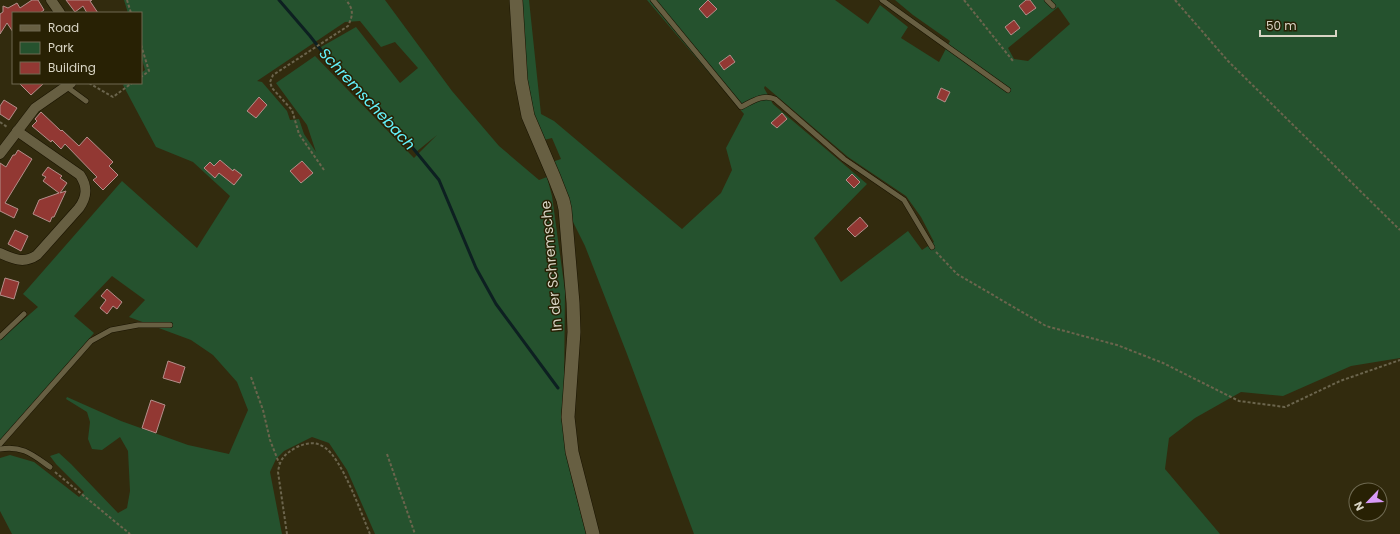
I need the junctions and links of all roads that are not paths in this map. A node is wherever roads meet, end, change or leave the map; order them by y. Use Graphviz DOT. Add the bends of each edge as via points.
graph roads {
  1 [pos="51,0"];
  2 [pos="516,0"];
  3 [pos="653,0"];
  4 [pos="882,0"];
  5 [pos="1047,0"];
  6 [pos="1052,6"];
  7 [pos="59,12"];
  8 [pos="69,85"];
  9 [pos="1008,90"];
  10 [pos="86,101"];
  11 [pos="17,131"];
  12 [pos="0,154"];
  13 [pos="932,247"];
  14 [pos="0,253"];
  15 [pos="24,314"];
  16 [pos="170,325"];
  17 [pos="0,337"];
  18 [pos="0,444"];
  19 [pos="0,449"];
  20 [pos="50,467"];
  21 [pos="593,534"];
  1 -- 7 [label="street"];
  2 -- 21 [label="street, In der Schremsche" via="521,80 528,116 565,209 574,332 568,417 572,452"];
  3 -- 13 [label="lane" via="741,107 761,97 775,99 844,159 904,200"];
  4 -- 9 [label="lane"];
  5 -- 6 [label="lane"];
  8 -- 10 [label="lane"];
  8 -- 11 [label="street" via="44,100"];
  11 -- 12 [label="street"];
  11 -- 14 [label="street" via="80,175 86,192 83,203 37,255 23,261"];
  15 -- 17 [label="lane"];
  16 -- 18 [label="lane" via="138,325 111,330 91,341"];
  19 -- 20 [label="lane" via="24,450"];
}
